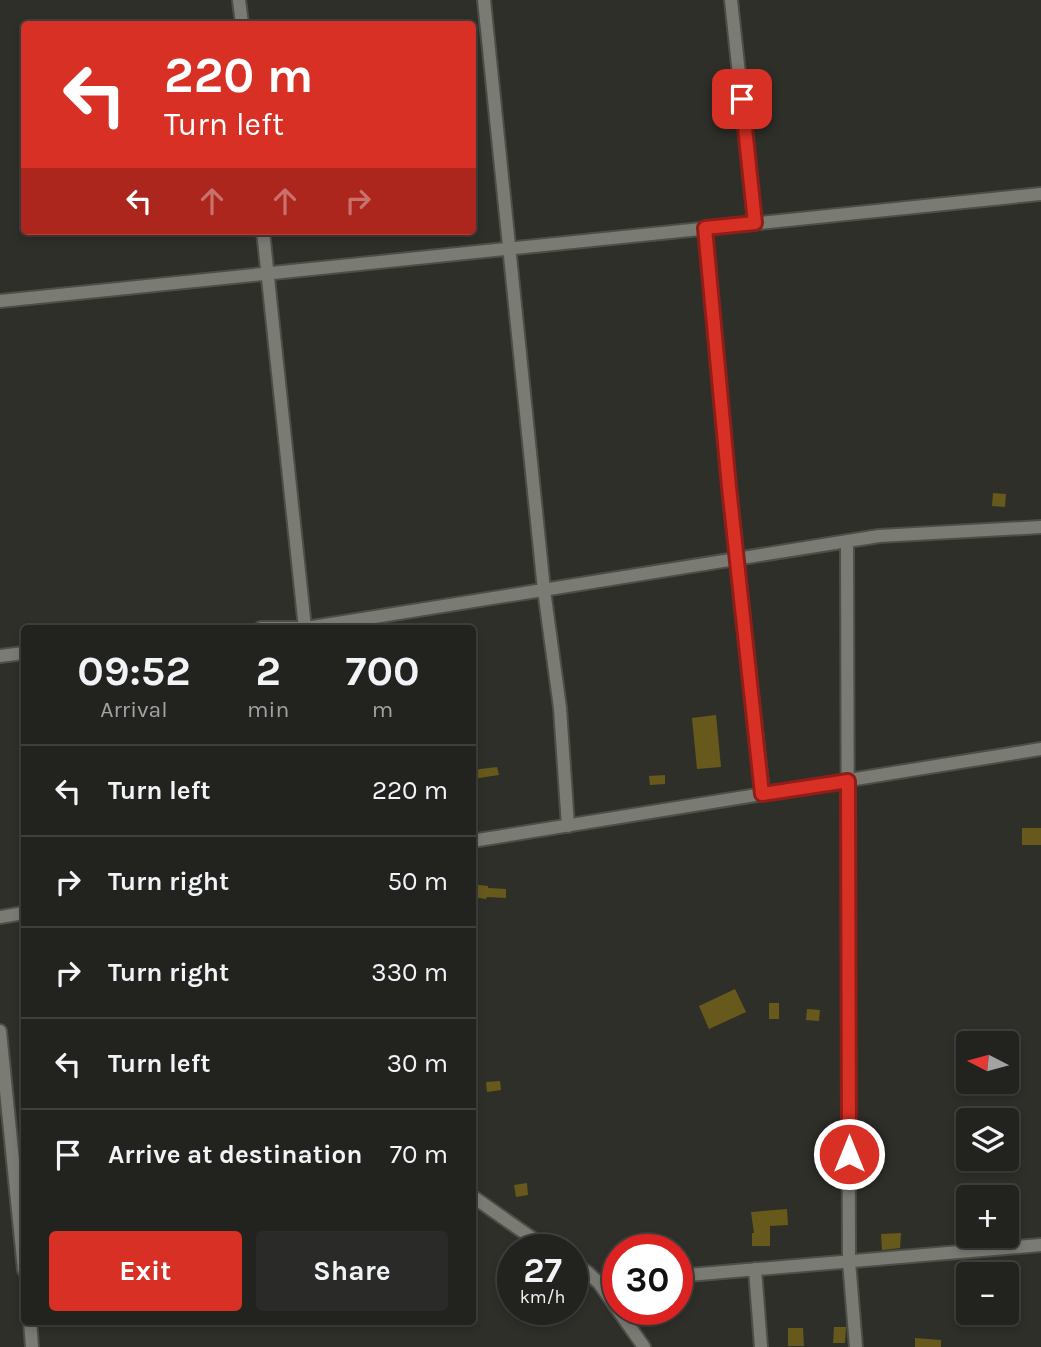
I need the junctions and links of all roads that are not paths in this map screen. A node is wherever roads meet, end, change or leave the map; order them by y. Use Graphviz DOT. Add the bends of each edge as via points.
graph roads {
  1 [pos="239,0"];
  2 [pos="484,0"];
  3 [pos="731,0"];
  4 [pos="242,21"];
  5 [pos="1041,194"];
  6 [pos="755,223"];
  7 [pos="705,228"];
  8 [pos="264,235"];
  9 [pos="509,248"];
  10 [pos="268,274"];
  11 [pos="0,301"];
  12 [pos="1041,527"];
  13 [pos="847,541"];
  14 [pos="736,559"];
  15 [pos="544,590"];
  16 [pos="304,625"];
  17 [pos="323,625"];
  18 [pos="21,653"];
  19 [pos="0,656"];
  20 [pos="1041,750"];
  21 [pos="848,781"];
  22 [pos="762,794"];
  23 [pos="569,825"];
  24 [pos="476,841"];
  25 [pos="21,914"];
  26 [pos="0,917"];
  27 [pos="0,1031"];
  28 [pos="476,1199"];
  29 [pos="526,1234"];
  30 [pos="21,1240"];
  31 [pos="1041,1245"];
  32 [pos="849,1261"];
  33 [pos="755,1269"];
  34 [pos="588,1273"];
  35 [pos="693,1275"];
  36 [pos="599,1283"];
  37 [pos="602,1283"];
  38 [pos="30,1325"];
  39 [pos="32,1347"];
  40 [pos="643,1347"];
  41 [pos="761,1347"];
  42 [pos="856,1347"];
  1 -- 4 [label="street"];
  2 -- 9 [label="street"];
  3 -- 6 [label="street"];
  5 -- 6 [label="street"];
  6 -- 7 [label="street"];
  7 -- 9 [label="street"];
  7 -- 14 [label="street"];
  8 -- 10 [label="street"];
  9 -- 10 [label="street"];
  9 -- 15 [label="street"];
  10 -- 11 [label="street"];
  10 -- 16 [label="street"];
  12 -- 13 [label="street"];
  13 -- 14 [label="street"];
  13 -- 21 [label="street"];
  14 -- 15 [label="street"];
  14 -- 22 [label="street"];
  15 -- 17 [label="street"];
  15 -- 23 [label="street"];
  18 -- 19 [label="street"];
  20 -- 21 [label="street"];
  21 -- 22 [label="street"];
  21 -- 32 [label="street"];
  22 -- 23 [label="street"];
  23 -- 24 [label="street"];
  25 -- 26 [label="street"];
  27 -- 30 [label="street"];
  28 -- 29 [label="street"];
  31 -- 32 [label="street"];
  32 -- 33 [label="street"];
  32 -- 42 [label="street"];
  33 -- 35 [label="street"];
  33 -- 41 [label="street"];
  34 -- 36 [label="street"];
  36 -- 37 [label="street"];
  36 -- 40 [label="street"];
  38 -- 39 [label="street"];
}
